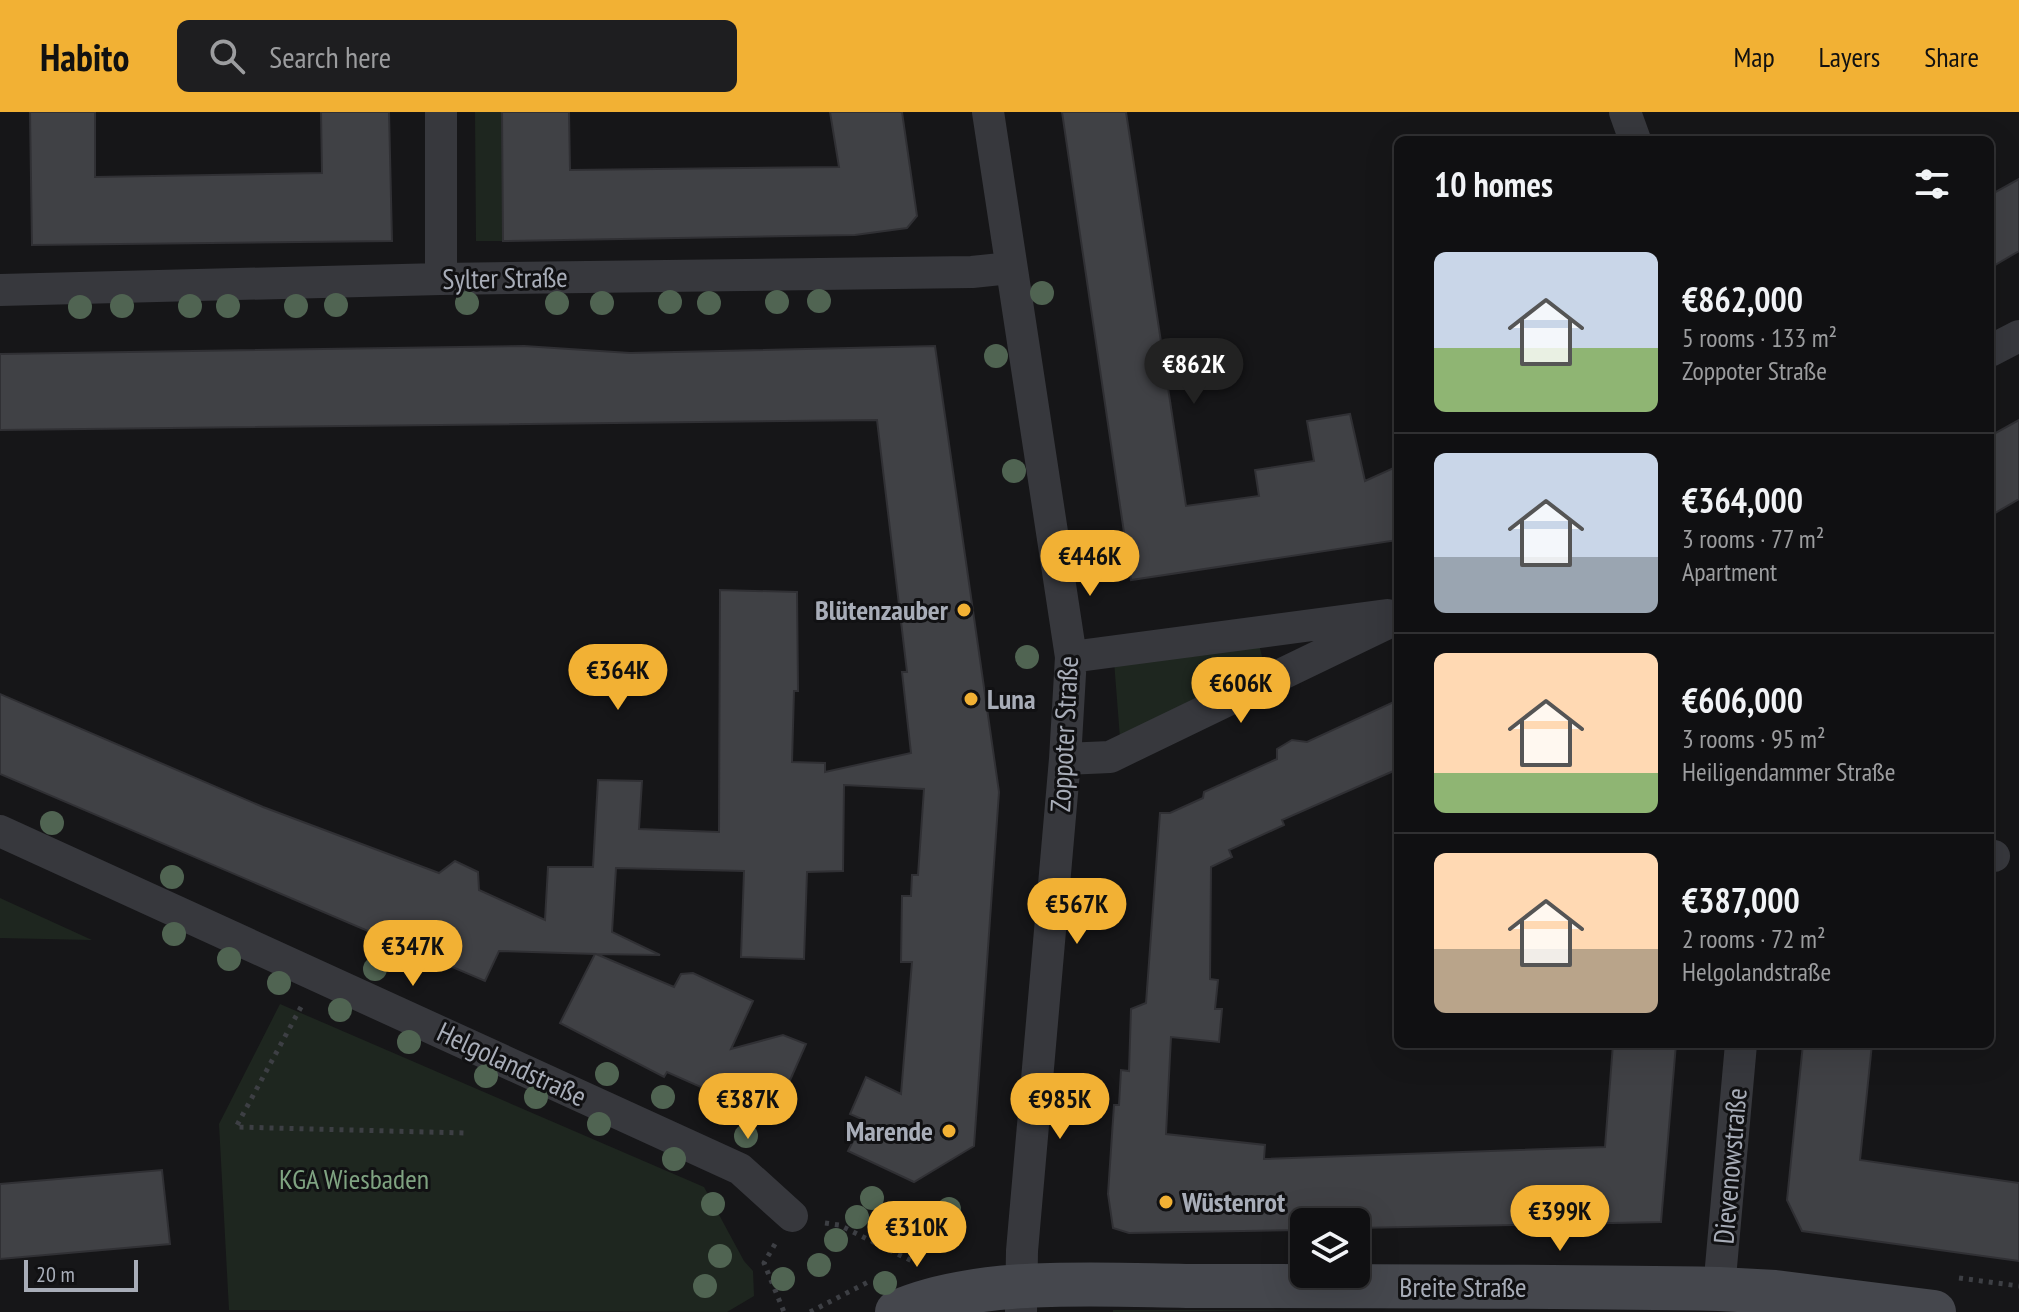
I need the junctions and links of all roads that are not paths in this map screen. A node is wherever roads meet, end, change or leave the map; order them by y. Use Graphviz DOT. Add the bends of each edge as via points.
graph roads {
  1 [pos="441,112"];
  2 [pos="988,112"];
  3 [pos="1625,112"];
  4 [pos="1634,136"];
  5 [pos="1010,268"];
  6 [pos="441,279"];
  7 [pos="0,290"];
  8 [pos="2019,336"];
  9 [pos="1994,349"];
  10 [pos="1394,617"];
  11 [pos="1394,618"];
  12 [pos="1071,657"];
  13 [pos="1065,759"];
  14 [pos="0,831"];
  15 [pos="1741,1048"];
  16 [pos="792,1216"];
  17 [pos="1719,1289"];
  18 [pos="1399,1299"];
  19 [pos="1021,1300"];
  20 [pos="897,1312"];
  21 [pos="1934,1312"];
  1 -- 6 [label="street"];
  2 -- 5 [label="street, Zoppoter Straße"];
  3 -- 4 [label="street"];
  5 -- 6 [label="street, Sylter Straße"];
  5 -- 12 [label="street, Zoppoter Straße"];
  6 -- 7 [label="street, Sylter Straße"];
  8 -- 9 [label="street"];
  10 -- 12 [label="street"];
  11 -- 13 [label="street" via="1110,757"];
  12 -- 13 [label="street, Zoppoter Straße"];
  13 -- 19 [label="street, Zoppoter Straße"];
  14 -- 16 [label="street, Helgolandstraße" via="740,1169"];
  15 -- 17 [label="street, Dievenowstraße"];
  17 -- 18 [label="main road, Breite Straße"];
  17 -- 21 [label="main road, Breite Straße"];
  18 -- 19 [label="main road, Breite Straße"];
  19 -- 20 [label="main road, Breite Straße" via="962,1292"];
}
